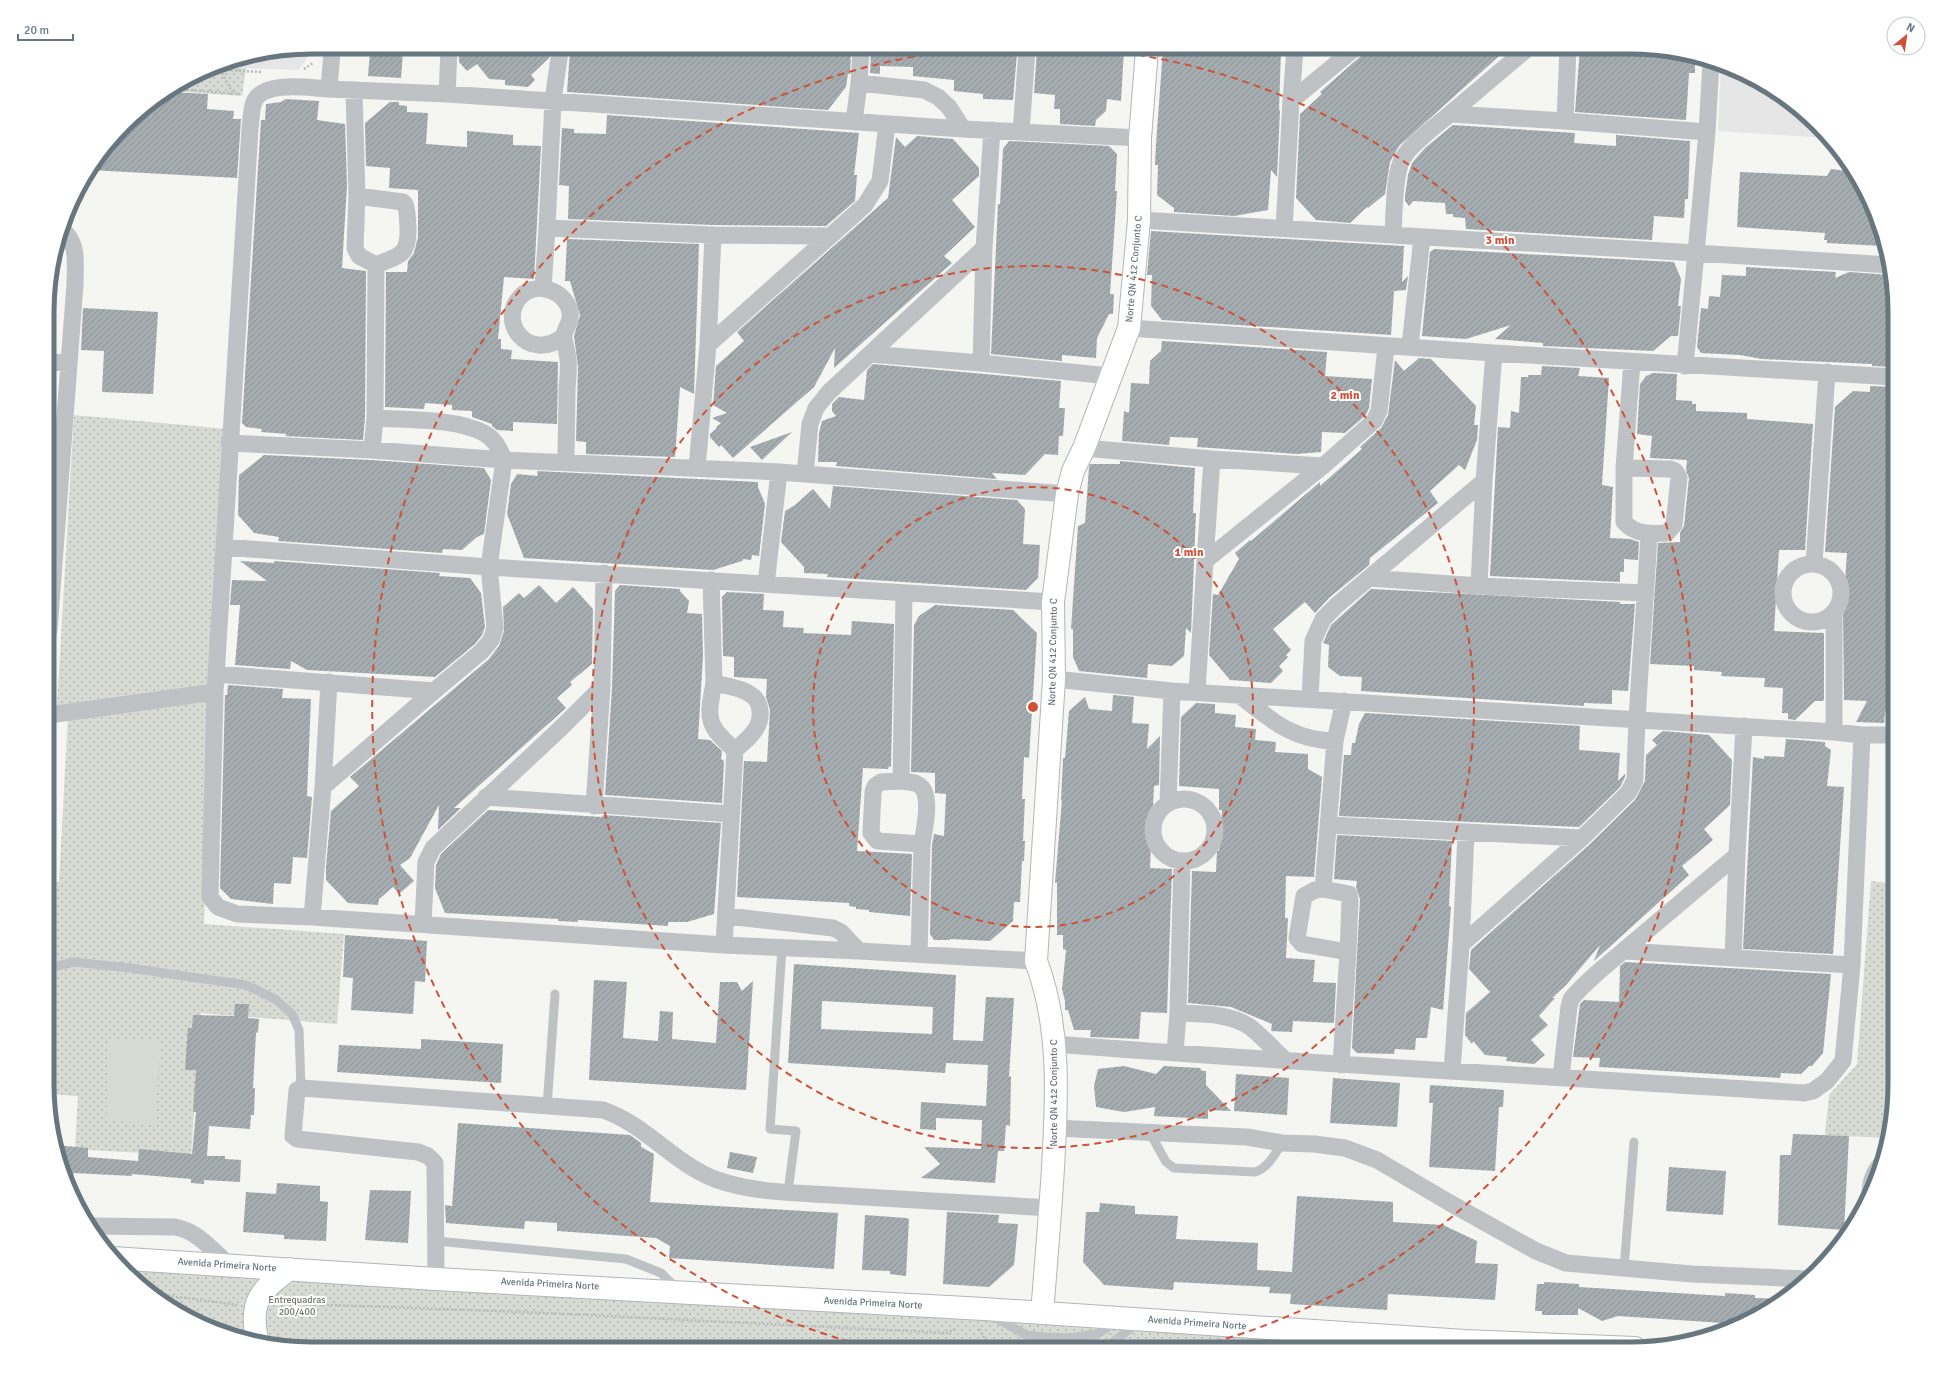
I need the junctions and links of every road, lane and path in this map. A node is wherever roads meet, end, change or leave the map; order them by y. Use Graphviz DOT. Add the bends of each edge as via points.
graph roads {
  1 [pos="332,54"];
  2 [pos="449,54"];
  3 [pos="560,54"];
  4 [pos="861,54"];
  5 [pos="1027,54"];
  6 [pos="1147,54"];
  7 [pos="1295,54"];
  8 [pos="1347,54"];
  9 [pos="1521,54"];
  10 [pos="1568,54"];
  11 [pos="316,58"];
  12 [pos="1711,67"];
  13 [pos="223,70"];
  14 [pos="221,71"];
  15 [pos="300,71"];
  16 [pos="266,72"];
  17 [pos="859,83"];
  18 [pos="329,88"];
  19 [pos="182,90"];
  20 [pos="354,90"];
  21 [pos="233,94"];
  22 [pos="447,94"];
  23 [pos="257,98"];
  24 [pos="553,100"];
  25 [pos="1291,101"];
  26 [pos="1450,114"];
  27 [pos="1565,121"];
  28 [pos="854,122"];
  29 [pos="887,124"];
  30 [pos="963,129"];
  31 [pos="992,130"];
  32 [pos="1021,132"];
  33 [pos="1707,132"];
  34 [pos="1140,138"];
  35 [pos="357,196"];
  36 [pos="1139,220"];
  37 [pos="547,228"];
  38 [pos="1284,228"];
  39 [pos="67,234"];
  40 [pos="713,235"];
  41 [pos="1393,235"];
  42 [pos="830,236"];
  43 [pos="1422,237"];
  44 [pos="984,248"];
  45 [pos="1696,253"];
  46 [pos="376,265"];
  47 [pos="1884,265"];
  48 [pos="543,288"];
  49 [pos="1129,328"];
  50 [pos="564,336"];
  51 [pos="708,345"];
  52 [pos="1386,346"];
  53 [pos="1410,346"];
  54 [pos="870,354"];
  55 [pos="1494,354"];
  56 [pos="54,362"];
  57 [pos="1632,362"];
  58 [pos="68,363"];
  59 [pos="981,363"];
  60 [pos="1685,366"];
  61 [pos="1827,372"];
  62 [pos="1110,376"];
  63 [pos="1888,377"];
  64 [pos="375,418"];
  65 [pos="229,443"];
  66 [pos="1084,448"];
  67 [pos="372,450"];
  68 [pos="1212,459"];
  69 [pos="504,460"];
  70 [pos="566,462"];
  71 [pos="1323,466"];
  72 [pos="697,468"];
  73 [pos="1624,468"];
  74 [pos="779,472"];
  75 [pos="805,474"];
  76 [pos="1484,481"];
  77 [pos="1067,494"];
  78 [pos="1649,534"];
  79 [pos="224,547"];
  80 [pos="54,560"];
  81 [pos="1205,561"];
  82 [pos="1814,564"];
  83 [pos="489,567"];
  84 [pos="604,573"];
  85 [pos="1369,578"];
  86 [pos="711,580"];
  87 [pos="766,584"];
  88 [pos="1479,586"];
  89 [pos="1646,593"];
  90 [pos="904,594"];
  91 [pos="1053,602"];
  92 [pos="1834,612"];
  93 [pos="216,674"];
  94 [pos="1054,680"];
  95 [pos="329,682"];
  96 [pos="714,683"];
  97 [pos="602,687"];
  98 [pos="434,690"];
  99 [pos="1172,691"];
  100 [pos="215,692"];
  101 [pos="1197,692"];
  102 [pos="1239,695"];
  103 [pos="1310,698"];
  104 [pos="1344,701"];
  105 [pos="54,714"];
  106 [pos="1636,719"];
  107 [pos="1744,726"];
  108 [pos="1834,732"];
  109 [pos="1862,735"];
  110 [pos="1888,735"];
  111 [pos="1335,741"];
  112 [pos="734,750"];
  113 [pos="901,781"];
  114 [pos="323,787"];
  115 [pos="486,797"];
  116 [pos="1168,803"];
  117 [pos="594,806"];
  118 [pos="731,814"];
  119 [pos="1328,825"];
  120 [pos="1466,833"];
  121 [pos="1582,838"];
  122 [pos="922,844"];
  123 [pos="1737,855"];
  124 [pos="1182,861"];
  125 [pos="1323,889"];
  126 [pos="726,916"];
  127 [pos="312,917"];
  128 [pos="423,924"];
  129 [pos="724,945"];
  130 [pos="1462,945"];
  131 [pos="782,948"];
  132 [pos="859,950"];
  133 [pos="1626,951"];
  134 [pos="1348,952"];
  135 [pos="919,954"];
  136 [pos="1733,958"];
  137 [pos="1036,961"];
  138 [pos="1852,964"];
  139 [pos="54,967"];
  140 [pos="555,994"];
  141 [pos="1178,1013"];
  142 [pos="1055,1044"];
  143 [pos="1175,1054"];
  144 [pos="1286,1061"];
  145 [pos="1341,1065"];
  146 [pos="1452,1071"];
  147 [pos="1561,1077"];
  148 [pos="301,1088"];
  149 [pos="547,1107"];
  150 [pos="1055,1128"];
  151 [pos="1150,1133"];
  152 [pos="1634,1142"];
  153 [pos="1282,1143"];
  154 [pos="1875,1163"];
  155 [pos="1868,1182"];
  156 [pos="788,1192"];
  157 [pos="1050,1208"];
  158 [pos="96,1226"];
  159 [pos="436,1241"];
  160 [pos="122,1259"];
  161 [pos="229,1265"];
  162 [pos="290,1269"];
  163 [pos="1624,1269"];
  164 [pos="436,1279"];
  165 [pos="1799,1279"];
  166 [pos="680,1292"];
  167 [pos="164,1296"];
  168 [pos="256,1303"];
  169 [pos="984,1309"];
  170 [pos="1042,1313"];
  171 [pos="1129,1319"];
  172 [pos="960,1327"];
  173 [pos="257,1336"];
  174 [pos="1113,1342"];
  175 [pos="1420,1342"];
  1 -- 18 [label="street"];
  2 -- 22 [label="street"];
  3 -- 24 [label="street"];
  4 -- 17 [label="street"];
  5 -- 32 [label="street"];
  6 -- 34 [label="main road, Norte QN 412 Conjunto C"];
  7 -- 25 [label="street"];
  8 -- 25 [label="street"];
  9 -- 26 [label="street"];
  10 -- 27 [label="street"];
  11 -- 15 [label="path" via="313,65"];
  12 -- 33 [label="street"];
  13 -- 16 [label="path"];
  14 -- 21 [label="path"];
  17 -- 28 [label="street"];
  17 -- 30 [label="street" via="924,90 938,97 949,107"];
  18 -- 20 [label="street"];
  18 -- 23 [label="street" via="276,87"];
  19 -- 21 [label="path"];
  20 -- 22 [label="street"];
  20 -- 35 [label="street"];
  21 -- 23 [label="path"];
  22 -- 24 [label="street"];
  23 -- 65 [label="street" via="254,102 250,129"];
  24 -- 28 [label="street"];
  24 -- 37 [label="street"];
  25 -- 38 [label="street"];
  26 -- 27 [label="street"];
  26 -- 41 [label="street" via="1402,158"];
  27 -- 33 [label="street"];
  28 -- 29 [label="street"];
  29 -- 30 [label="street"];
  29 -- 42 [label="street" via="880,181 865,205"];
  30 -- 31 [label="street"];
  31 -- 32 [label="street"];
  31 -- 44 [label="street"];
  32 -- 34 [label="street"];
  33 -- 45 [label="street"];
  34 -- 36 [label="main road, Norte QN 412 Conjunto C"];
  35 -- 46 [label="street" via="355,248 359,256"];
  35 -- 46 [label="street" via="403,202 407,208 406,249 399,256"];
  36 -- 38 [label="street"];
  36 -- 49 [label="main road, Norte QN 412 Conjunto C"];
  37 -- 40 [label="street"];
  37 -- 48 [label="street"];
  38 -- 41 [label="street"];
  39 -- 58 [label="street" via="76,252"];
  40 -- 42 [label="street"];
  40 -- 51 [label="street"];
  41 -- 43 [label="street"];
  42 -- 51 [label="street"];
  43 -- 45 [label="street"];
  43 -- 53 [label="street"];
  44 -- 54 [label="street"];
  44 -- 59 [label="street"];
  45 -- 47 [label="street"];
  45 -- 60 [label="street"];
  46 -- 64 [label="street"];
  48 -- 50 [label="street" via="555,291 565,300 570,311 570,324"];
  48 -- 50 [label="street" via="523,294 516,303 513,318 517,333 525,341 540,345 556,342"];
  49 -- 52 [label="street"];
  49 -- 62 [label="main road, Norte QN 412 Conjunto C" via="1121,354"];
  50 -- 70 [label="street" via="568,358"];
  51 -- 72 [label="street"];
  52 -- 53 [label="street"];
  52 -- 71 [label="street" via="1379,411 1374,421"];
  53 -- 55 [label="street"];
  54 -- 59 [label="street"];
  54 -- 75 [label="street" via="829,392 816,408 810,424"];
  55 -- 57 [label="street"];
  55 -- 76 [label="street"];
  56 -- 58 [label="street"];
  57 -- 60 [label="street"];
  57 -- 73 [label="street"];
  58 -- 80 [label="street"];
  59 -- 62 [label="street"];
  60 -- 61 [label="street"];
  61 -- 63 [label="street"];
  61 -- 82 [label="street"];
  62 -- 66 [label="main road, Norte QN 412 Conjunto C"];
  64 -- 67 [label="street"];
  64 -- 69 [label="street" via="467,427 494,441"];
  65 -- 67 [label="street"];
  65 -- 79 [label="street"];
  66 -- 68 [label="street"];
  66 -- 77 [label="main road, Norte QN 412 Conjunto C" via="1073,471"];
  67 -- 69 [label="street"];
  68 -- 71 [label="street"];
  68 -- 81 [label="street"];
  69 -- 70 [label="street"];
  69 -- 83 [label="street"];
  70 -- 72 [label="street"];
  71 -- 81 [label="street"];
  72 -- 74 [label="street"];
  73 -- 78 [label="street" via="1624,522 1633,530"];
  73 -- 78 [label="street" via="1670,470 1675,471 1679,477 1674,525 1667,533"];
  74 -- 75 [label="street"];
  74 -- 87 [label="street"];
  75 -- 77 [label="street"];
  76 -- 85 [label="street"];
  76 -- 88 [label="street"];
  77 -- 91 [label="main road, Norte QN 412 Conjunto C"];
  78 -- 89 [label="street"];
  79 -- 83 [label="street"];
  79 -- 93 [label="street"];
  81 -- 101 [label="street"];
  82 -- 92 [label="street" via="1830,570 1840,586 1839,604"];
  82 -- 92 [label="street" via="1794,570 1787,578 1783,588 1783,599 1787,609 1802,621 1819,622"];
  83 -- 84 [label="street"];
  83 -- 98 [label="street" via="495,628 491,640 482,651"];
  84 -- 86 [label="street"];
  84 -- 97 [label="street"];
  85 -- 88 [label="street"];
  85 -- 103 [label="street" via="1337,605 1317,628 1313,641"];
  86 -- 87 [label="street"];
  86 -- 96 [label="street"];
  87 -- 90 [label="street"];
  88 -- 89 [label="street"];
  89 -- 106 [label="street"];
  90 -- 91 [label="street"];
  90 -- 113 [label="street"];
  91 -- 94 [label="main road, Norte QN 412 Conjunto C"];
  92 -- 108 [label="street"];
  93 -- 95 [label="street"];
  93 -- 100 [label="street"];
  94 -- 99 [label="street"];
  94 -- 137 [label="main road, Norte QN 412 Conjunto C"];
  95 -- 98 [label="street"];
  95 -- 114 [label="street"];
  96 -- 112 [label="street" via="709,721 719,737"];
  96 -- 112 [label="street" via="744,691 752,695 759,705 760,716 756,729"];
  97 -- 115 [label="street"];
  97 -- 117 [label="street"];
  98 -- 114 [label="street"];
  99 -- 101 [label="street"];
  99 -- 116 [label="street"];
  100 -- 105 [label="street"];
  100 -- 127 [label="street" via="210,896 218,907 237,914"];
  101 -- 102 [label="street"];
  102 -- 103 [label="street"];
  102 -- 111 [label="street" via="1283,728 1308,739"];
  103 -- 104 [label="street"];
  104 -- 106 [label="street"];
  104 -- 111 [label="street"];
  106 -- 107 [label="street"];
  106 -- 121 [label="street" via="1633,786"];
  107 -- 108 [label="street"];
  107 -- 123 [label="street"];
  108 -- 109 [label="street"];
  109 -- 110 [label="street"];
  109 -- 138 [label="street"];
  111 -- 119 [label="street"];
  112 -- 118 [label="street"];
  113 -- 122 [label="street" via="917,783 922,787 928,800"];
  113 -- 122 [label="street" via="881,782 875,786 871,833 877,841"];
  114 -- 127 [label="street"];
  115 -- 117 [label="street"];
  115 -- 128 [label="street" via="428,855"];
  116 -- 124 [label="street" via="1159,812 1154,824 1154,837 1160,849 1170,857"];
  116 -- 124 [label="street" via="1180,799 1193,800 1204,806 1212,816 1215,829 1213,842 1206,852 1195,859"];
  117 -- 118 [label="street"];
  118 -- 126 [label="street"];
  119 -- 120 [label="street"];
  119 -- 125 [label="street"];
  120 -- 121 [label="street"];
  120 -- 130 [label="street"];
  121 -- 130 [label="street"];
  122 -- 135 [label="street"];
  123 -- 133 [label="street"];
  123 -- 136 [label="street"];
  124 -- 141 [label="street"];
  125 -- 134 [label="street" via="1348,894"];
  125 -- 134 [label="street" via="1309,892 1304,896 1297,938 1302,944"];
  126 -- 129 [label="street"];
  126 -- 132 [label="street" via="833,928 841,932"];
  127 -- 128 [label="street"];
  128 -- 129 [label="street"];
  129 -- 131 [label="street"];
  130 -- 146 [label="street"];
  131 -- 132 [label="street"];
  131 -- 156 [label="lane" via="770,1129 796,1131"];
  132 -- 135 [label="street"];
  133 -- 136 [label="street"];
  133 -- 147 [label="street" via="1597,973 1571,999"];
  134 -- 145 [label="street"];
  135 -- 137 [label="street"];
  136 -- 138 [label="street"];
  137 -- 142 [label="main road, Norte QN 412 Conjunto C" via="1046,986"];
  138 -- 147 [label="street" via="1842,1061 1827,1081 1813,1091 1804,1093"];
  139 -- 148 [label="lane" via="74,962 130,968 246,985 264,993 292,1014 299,1030"];
  140 -- 149 [label="lane"];
  141 -- 143 [label="street"];
  141 -- 144 [label="street" via="1215,1015 1233,1019 1249,1027"];
  142 -- 143 [label="street"];
  142 -- 150 [label="main road, Norte QN 412 Conjunto C"];
  143 -- 144 [label="street"];
  144 -- 145 [label="street"];
  145 -- 146 [label="street"];
  146 -- 147 [label="street"];
  148 -- 149 [label="street"];
  148 -- 159 [label="street" via="296,1092 293,1136 297,1139 418,1152 428,1156 435,1163"];
  149 -- 156 [label="street" via="603,1110 639,1128 676,1158 712,1178 748,1188"];
  150 -- 151 [label="street"];
  150 -- 157 [label="main road, Norte QN 412 Conjunto C"];
  151 -- 153 [label="street" via="1247,1137"];
  151 -- 153 [label="lane" via="1166,1162 1174,1168 1198,1170 1255,1172 1265,1166"];
  152 -- 163 [label="lane"];
  153 -- 163 [label="street" via="1314,1144 1361,1153 1536,1251 1566,1263"];
  154 -- 155 [label="lane" via="1870,1171"];
  156 -- 157 [label="street"];
  157 -- 170 [label="main road, Norte QN 412 Conjunto C"];
  158 -- 161 [label="street" via="187,1229"];
  159 -- 164 [label="street"];
  159 -- 166 [label="lane" via="626,1259 661,1274"];
  160 -- 161 [label="main road, Avenida Primeira Norte"];
  161 -- 162 [label="main road, Avenida Primeira Norte"];
  162 -- 164 [label="main road, Avenida Primeira Norte"];
  162 -- 168 [label="main road" via="269,1283"];
  163 -- 165 [label="street"];
  164 -- 166 [label="main road, Avenida Primeira Norte"];
  166 -- 169 [label="main road, Avenida Primeira Norte"];
  167 -- 168 [label="path" via="241,1306"];
  168 -- 172 [label="path" via="547,1313 947,1333"];
  168 -- 173 [label="main road"];
  169 -- 170 [label="main road, Avenida Primeira Norte"];
  169 -- 171 [label="lane" via="1026,1335 1046,1338 1097,1334"];
  170 -- 171 [label="main road, Avenida Primeira Norte"];
  171 -- 174 [label="lane" via="1130,1329"];
  171 -- 175 [label="main road, Avenida Primeira Norte"];
}
